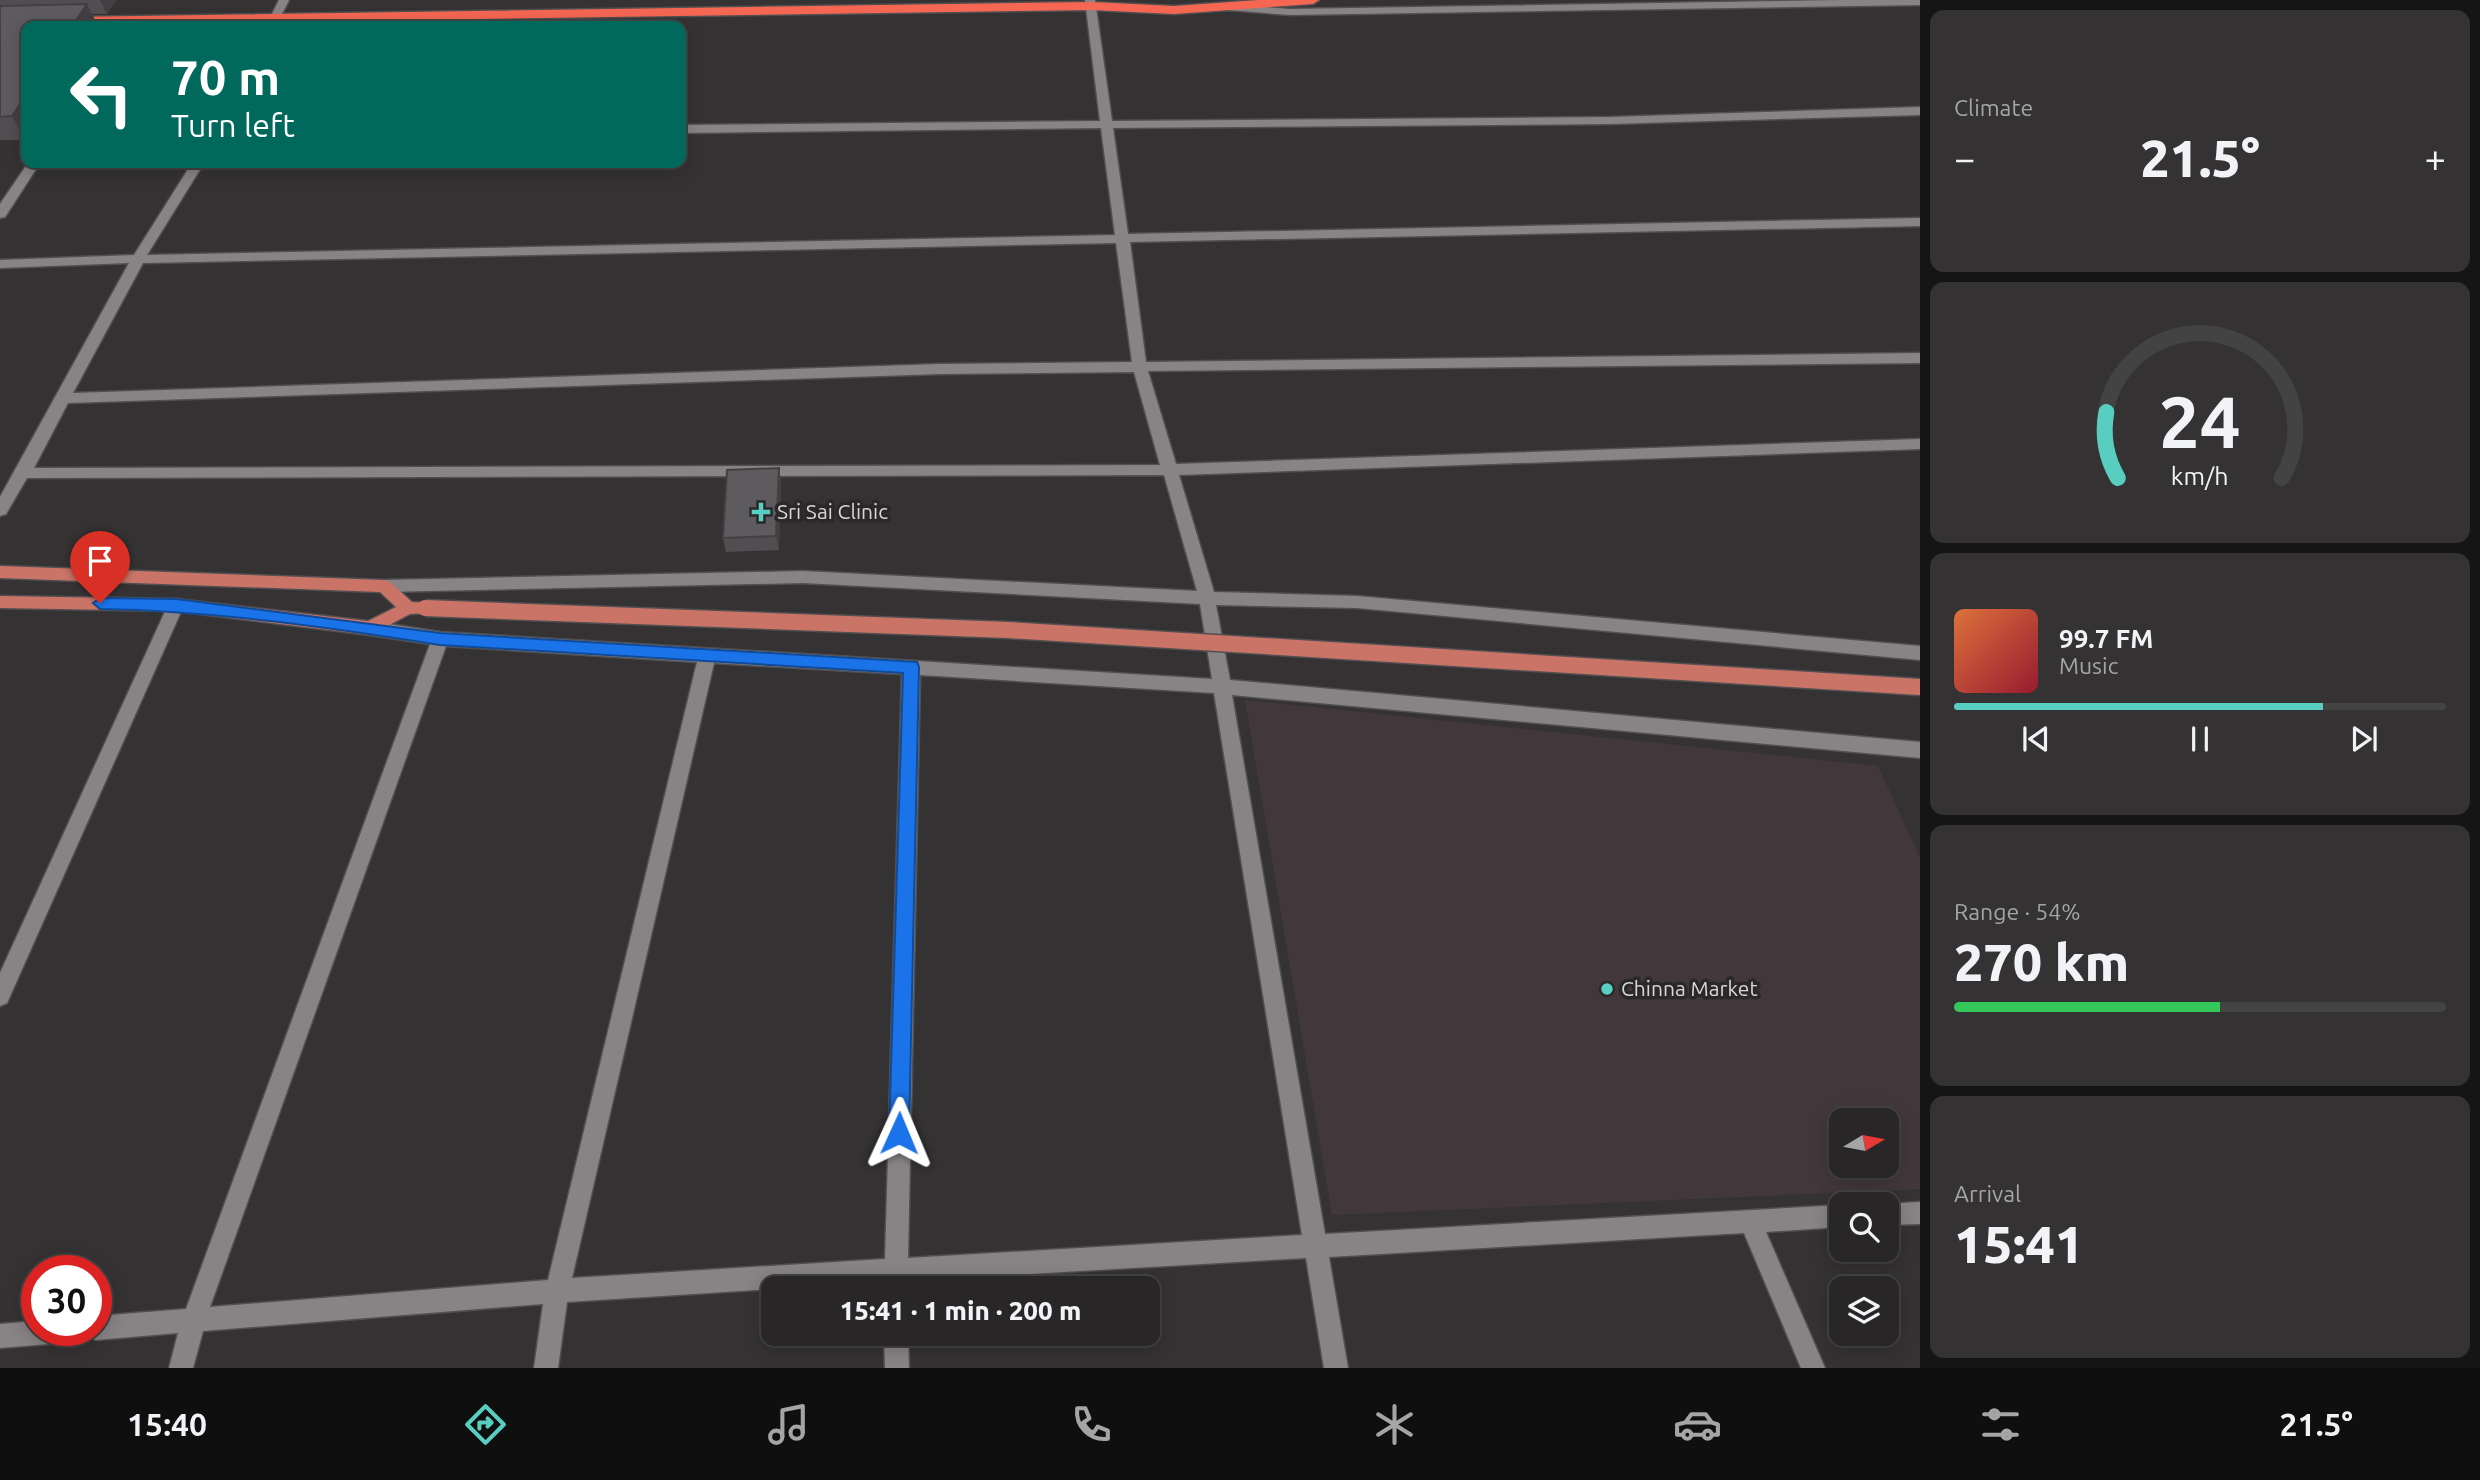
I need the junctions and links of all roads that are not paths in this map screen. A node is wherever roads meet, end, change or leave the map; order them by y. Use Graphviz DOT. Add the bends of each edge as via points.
graph roads {
  1 [pos="284,0"];
  2 [pos="1313,0"];
  3 [pos="1289,1"];
  4 [pos="1920,2"];
  5 [pos="1091,3"];
  6 [pos="1233,3"];
  7 [pos="273,21"];
  8 [pos="1920,111"];
  9 [pos="1107,125"];
  10 [pos="686,129"];
  11 [pos="31,168"];
  12 [pos="195,168"];
  13 [pos="0,214"];
  14 [pos="1920,222"];
  15 [pos="1123,239"];
  16 [pos="138,259"];
  17 [pos="0,264"];
  18 [pos="1920,358"];
  19 [pos="1140,369"];
  20 [pos="63,398"];
  21 [pos="1920,444"];
  22 [pos="1170,470"];
  23 [pos="23,473"];
  24 [pos="0,510"];
  25 [pos="0,572"];
  26 [pos="384,586"];
  27 [pos="1207,597"];
  28 [pos="0,602"];
  29 [pos="176,605"];
  30 [pos="417,608"];
  31 [pos="370,628"];
  32 [pos="440,639"];
  33 [pos="1920,653"];
  34 [pos="708,656"];
  35 [pos="911,667"];
  36 [pos="1224,687"];
  37 [pos="1920,687"];
  38 [pos="1920,750"];
  39 [pos="0,996"];
  40 [pos="1920,1213"];
  41 [pos="1899,1214"];
  42 [pos="1829,1217"];
  43 [pos="1749,1221"];
  44 [pos="1315,1248"];
  45 [pos="896,1276"];
  46 [pos="937,1276"];
  47 [pos="761,1284"];
  48 [pos="557,1291"];
  49 [pos="194,1320"];
  50 [pos="112,1327"];
  51 [pos="21,1334"];
  52 [pos="0,1336"];
  53 [pos="896,1346"];
  54 [pos="181,1368"];
  55 [pos="546,1368"];
  56 [pos="897,1368"];
  57 [pos="1336,1368"];
  58 [pos="1813,1368"];
  1 -- 7 [label="street"];
  2 -- 3 [label="highway"];
  3 -- 6 [label="highway"];
  4 -- 6 [label="street" via="1289,12"];
  5 -- 6 [label="highway" via="1174,10"];
  5 -- 7 [label="highway"];
  5 -- 9 [label="street"];
  8 -- 9 [label="street" via="1743,118"];
  9 -- 10 [label="street"];
  9 -- 15 [label="street"];
  11 -- 13 [label="street"];
  12 -- 16 [label="street"];
  14 -- 15 [label="street"];
  15 -- 16 [label="street"];
  15 -- 19 [label="street"];
  16 -- 17 [label="street"];
  16 -- 20 [label="street"];
  18 -- 19 [label="street"];
  19 -- 20 [label="street" via="940,369"];
  19 -- 22 [label="street"];
  20 -- 23 [label="street"];
  21 -- 22 [label="street"];
  22 -- 23 [label="street"];
  22 -- 27 [label="street"];
  23 -- 24 [label="street"];
  25 -- 26 [label="main road"];
  26 -- 27 [label="street" via="803,577"];
  26 -- 30 [label="main road"];
  27 -- 33 [label="street" via="1357,601"];
  27 -- 36 [label="street"];
  28 -- 29 [label="main road"];
  29 -- 31 [label="main road"];
  29 -- 39 [label="street"];
  30 -- 31 [label="main road"];
  30 -- 37 [label="main road, bridge" via="1008,630"];
  31 -- 32 [label="street"];
  32 -- 34 [label="street"];
  32 -- 49 [label="street"];
  34 -- 35 [label="street"];
  34 -- 48 [label="street"];
  35 -- 36 [label="street"];
  35 -- 45 [label="street"];
  36 -- 38 [label="street"];
  36 -- 44 [label="street"];
  40 -- 41 [label="street"];
  42 -- 43 [label="street"];
  43 -- 44 [label="street"];
  43 -- 58 [label="street"];
  44 -- 46 [label="street"];
  44 -- 57 [label="street"];
  47 -- 48 [label="street"];
  48 -- 49 [label="street"];
  48 -- 55 [label="street"];
  49 -- 50 [label="street"];
  49 -- 54 [label="street"];
  51 -- 52 [label="street"];
  53 -- 56 [label="street"];
}
